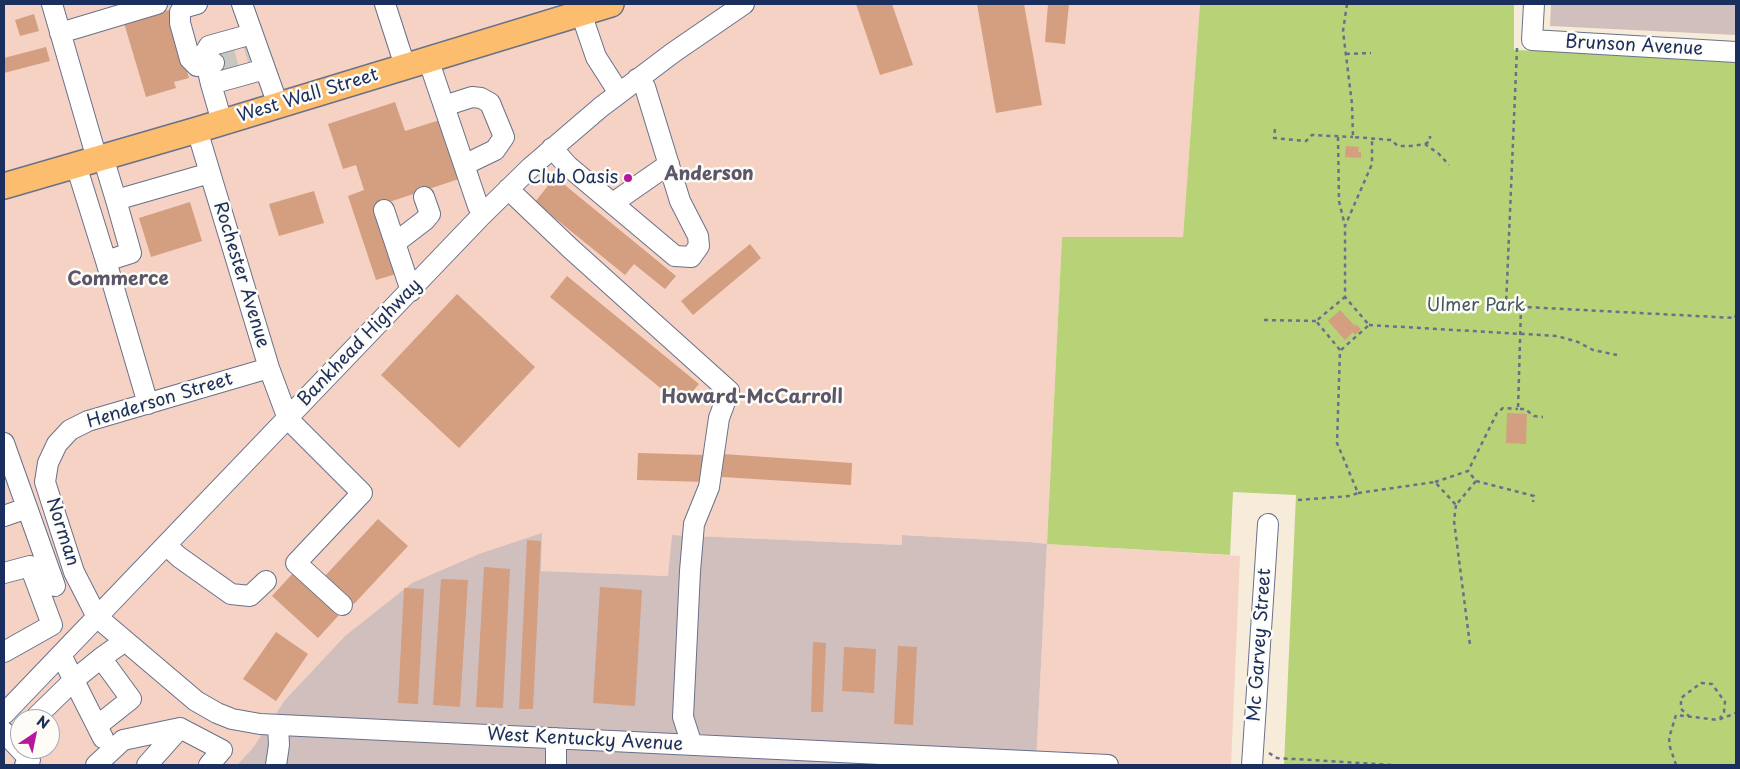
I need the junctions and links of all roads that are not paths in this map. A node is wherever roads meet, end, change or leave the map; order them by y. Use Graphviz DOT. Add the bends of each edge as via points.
graph roads {
  1 [pos="52,4"];
  2 [pos="157,4"];
  3 [pos="242,4"];
  4 [pos="385,4"];
  5 [pos="611,4"];
  6 [pos="744,4"];
  7 [pos="1534,4"];
  8 [pos="187,5"];
  9 [pos="580,13"];
  10 [pos="60,33"];
  11 [pos="1736,52"];
  12 [pos="256,53"];
  13 [pos="428,59"];
  14 [pos="405,66"];
  15 [pos="211,71"];
  16 [pos="637,80"];
  17 [pos="619,93"];
  18 [pos="278,105"];
  19 [pos="444,106"];
  20 [pos="222,122"];
  21 [pos="197,130"];
  22 [pos="552,148"];
  23 [pos="92,160"];
  24 [pos="669,164"];
  25 [pos="464,165"];
  26 [pos="210,173"];
  27 [pos="4,186"];
  28 [pos="508,189"];
  29 [pos="424,197"];
  30 [pos="116,200"];
  31 [pos="613,204"];
  32 [pos="384,210"];
  33 [pos="484,213"];
  34 [pos="395,243"];
  35 [pos="106,261"];
  36 [pos="411,290"];
  37 [pos="269,368"];
  38 [pos="148,404"];
  39 [pos="288,419"];
  40 [pos="4,443"];
  41 [pos="57,444"];
  42 [pos="48,463"];
  43 [pos="9,475"];
  44 [pos="27,508"];
  45 [pos="4,516"];
  46 [pos="1268,524"];
  47 [pos="166,545"];
  48 [pos="4,573"];
  49 [pos="77,577"];
  50 [pos="266,581"];
  51 [pos="48,589"];
  52 [pos="342,605"];
  53 [pos="97,617"];
  54 [pos="34,636"];
  55 [pos="125,641"];
  56 [pos="4,652"];
  57 [pos="58,657"];
  58 [pos="101,658"];
  59 [pos="75,679"];
  60 [pos="7,703"];
  61 [pos="44,709"];
  62 [pos="278,725"];
  63 [pos="97,726"];
  64 [pos="180,728"];
  65 [pos="556,738"];
  66 [pos="692,745"];
  67 [pos="103,758"];
  68 [pos="147,765"];
  69 [pos="209,765"];
  70 [pos="276,765"];
  71 [pos="556,765"];
  72 [pos="1108,765"];
  73 [pos="1252,765"];
  1 -- 10 [label="street"];
  2 -- 10 [label="street"];
  3 -- 12 [label="street"];
  4 -- 14 [label="street"];
  5 -- 9 [label="main road, West Wall Street"];
  6 -- 16 [label="street, Bankhead Highway"];
  7 -- 11 [label="street, Brunson Avenue" via="1524,41"];
  8 -- 15 [label="street" via="180,12 180,23 190,59 197,66"];
  9 -- 13 [label="main road, West Wall Street"];
  9 -- 17 [label="street" via="596,58"];
  10 -- 23 [label="street"];
  12 -- 15 [label="street"];
  12 -- 15 [label="street" via="209,46 204,54"];
  12 -- 18 [label="street"];
  13 -- 14 [label="main road, West Wall Street"];
  13 -- 19 [label="street"];
  14 -- 18 [label="main road, West Wall Street"];
  15 -- 20 [label="street"];
  16 -- 17 [label="street, Bankhead Highway"];
  16 -- 24 [label="street" via="645,87"];
  17 -- 22 [label="street, Bankhead Highway"];
  18 -- 20 [label="main road, West Wall Street"];
  19 -- 25 [label="street"];
  19 -- 25 [label="street" via="472,97 481,98 490,104 504,137 495,150"];
  20 -- 21 [label="main road, West Wall Street"];
  21 -- 23 [label="main road, West Wall Street"];
  21 -- 26 [label="street, Rochester Avenue"];
  22 -- 28 [label="street, Bankhead Highway"];
  22 -- 31 [label="street"];
  23 -- 27 [label="main road, West Wall Street"];
  23 -- 30 [label="street"];
  23 -- 35 [label="street"];
  24 -- 31 [label="street"];
  24 -- 31 [label="street" via="680,201 698,236 699,246 691,257 675,256"];
  25 -- 33 [label="street" via="478,206"];
  26 -- 30 [label="street"];
  26 -- 37 [label="street, Rochester Avenue"];
  28 -- 33 [label="street, Bankhead Highway"];
  28 -- 66 [label="street" via="729,391 719,418 709,487 694,524 684,717"];
  29 -- 34 [label="street" via="430,214"];
  30 -- 35 [label="street" via="131,253"];
  32 -- 34 [label="street"];
  33 -- 36 [label="street, Bankhead Highway"];
  34 -- 36 [label="street"];
  35 -- 38 [label="street"];
  36 -- 39 [label="street, Bankhead Highway"];
  37 -- 38 [label="street, Henderson Street"];
  37 -- 39 [label="street, Rochester Avenue"];
  38 -- 41 [label="street, Henderson Street" via="88,421 70,430"];
  39 -- 47 [label="street, Bankhead Highway"];
  39 -- 52 [label="street" via="362,493 296,562"];
  40 -- 43 [label="street"];
  41 -- 42 [label="street, Norman"];
  42 -- 43 [label="street"];
  42 -- 49 [label="street, Norman" via="46,482"];
  43 -- 44 [label="street"];
  44 -- 45 [label="street"];
  44 -- 51 [label="street"];
  46 -- 73 [label="street, Mc Garvey Street"];
  47 -- 50 [label="street" via="231,594 250,596"];
  47 -- 53 [label="street, Bankhead Highway"];
  48 -- 51 [label="street" via="30,566"];
  49 -- 51 [label="street"];
  49 -- 53 [label="street, Norman"];
  51 -- 54 [label="street" via="52,625"];
  53 -- 55 [label="street, West Kentucky Avenue"];
  53 -- 57 [label="street, Bankhead Highway"];
  54 -- 56 [label="street"];
  54 -- 57 [label="street"];
  55 -- 58 [label="street"];
  55 -- 62 [label="street, West Kentucky Avenue" via="208,708 232,718"];
  57 -- 59 [label="street"];
  57 -- 60 [label="street, Bankhead Highway"];
  58 -- 59 [label="street"];
  58 -- 63 [label="street" via="131,699"];
  59 -- 61 [label="street"];
  59 -- 63 [label="street"];
  62 -- 65 [label="street, West Kentucky Avenue"];
  62 -- 70 [label="street"];
  63 -- 67 [label="street"];
  64 -- 67 [label="street" via="123,740"];
  64 -- 68 [label="street"];
  64 -- 69 [label="street" via="222,750"];
  65 -- 66 [label="street, West Kentucky Avenue"];
  65 -- 71 [label="street"];
  66 -- 72 [label="street, West Kentucky Avenue"];
}
